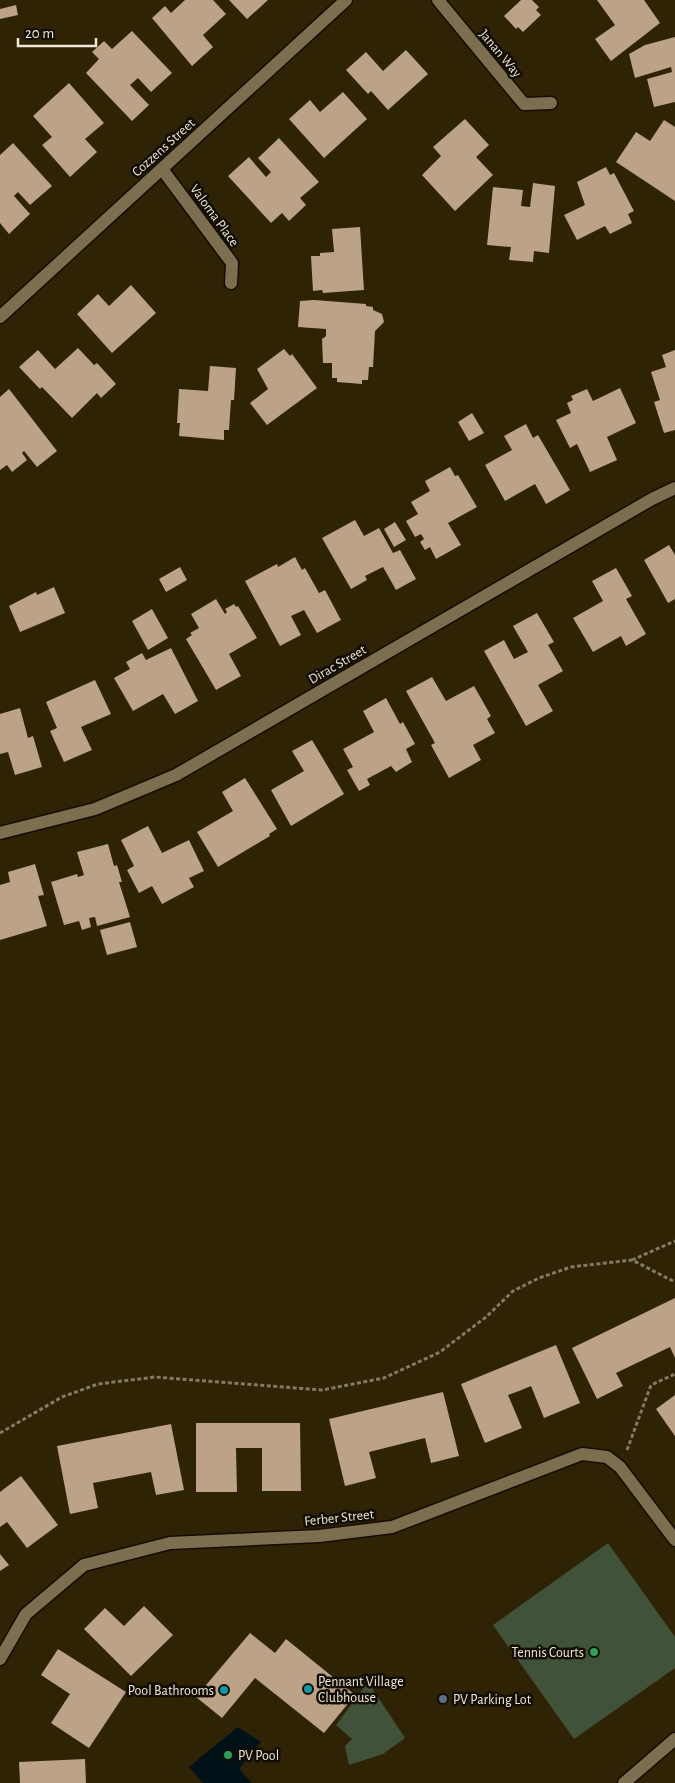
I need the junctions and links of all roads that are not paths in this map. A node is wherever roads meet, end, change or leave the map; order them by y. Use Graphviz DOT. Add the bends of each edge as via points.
graph roads {
  1 [pos="346,0"];
  2 [pos="438,0"];
  3 [pos="551,104"];
  4 [pos="162,169"];
  5 [pos="231,283"];
  6 [pos="0,317"];
  7 [pos="675,488"];
  8 [pos="0,833"];
  9 [pos="675,1540"];
  10 [pos="0,1659"];
  11 [pos="675,1739"];
  12 [pos="624,1783"];
  1 -- 4 [label="street, Cozzens Street"];
  2 -- 3 [label="street, Janan Way" via="524,104"];
  4 -- 5 [label="street, Valoma Place" via="232,263"];
  4 -- 6 [label="street, Cozzens Street"];
  7 -- 8 [label="street, Dirac Street" via="176,775 95,809"];
  9 -- 10 [label="street, Ferber Street" via="620,1467 607,1457 582,1454 392,1527 319,1536 170,1543 84,1564 26,1614"];
  11 -- 12 [label="street"];
}
